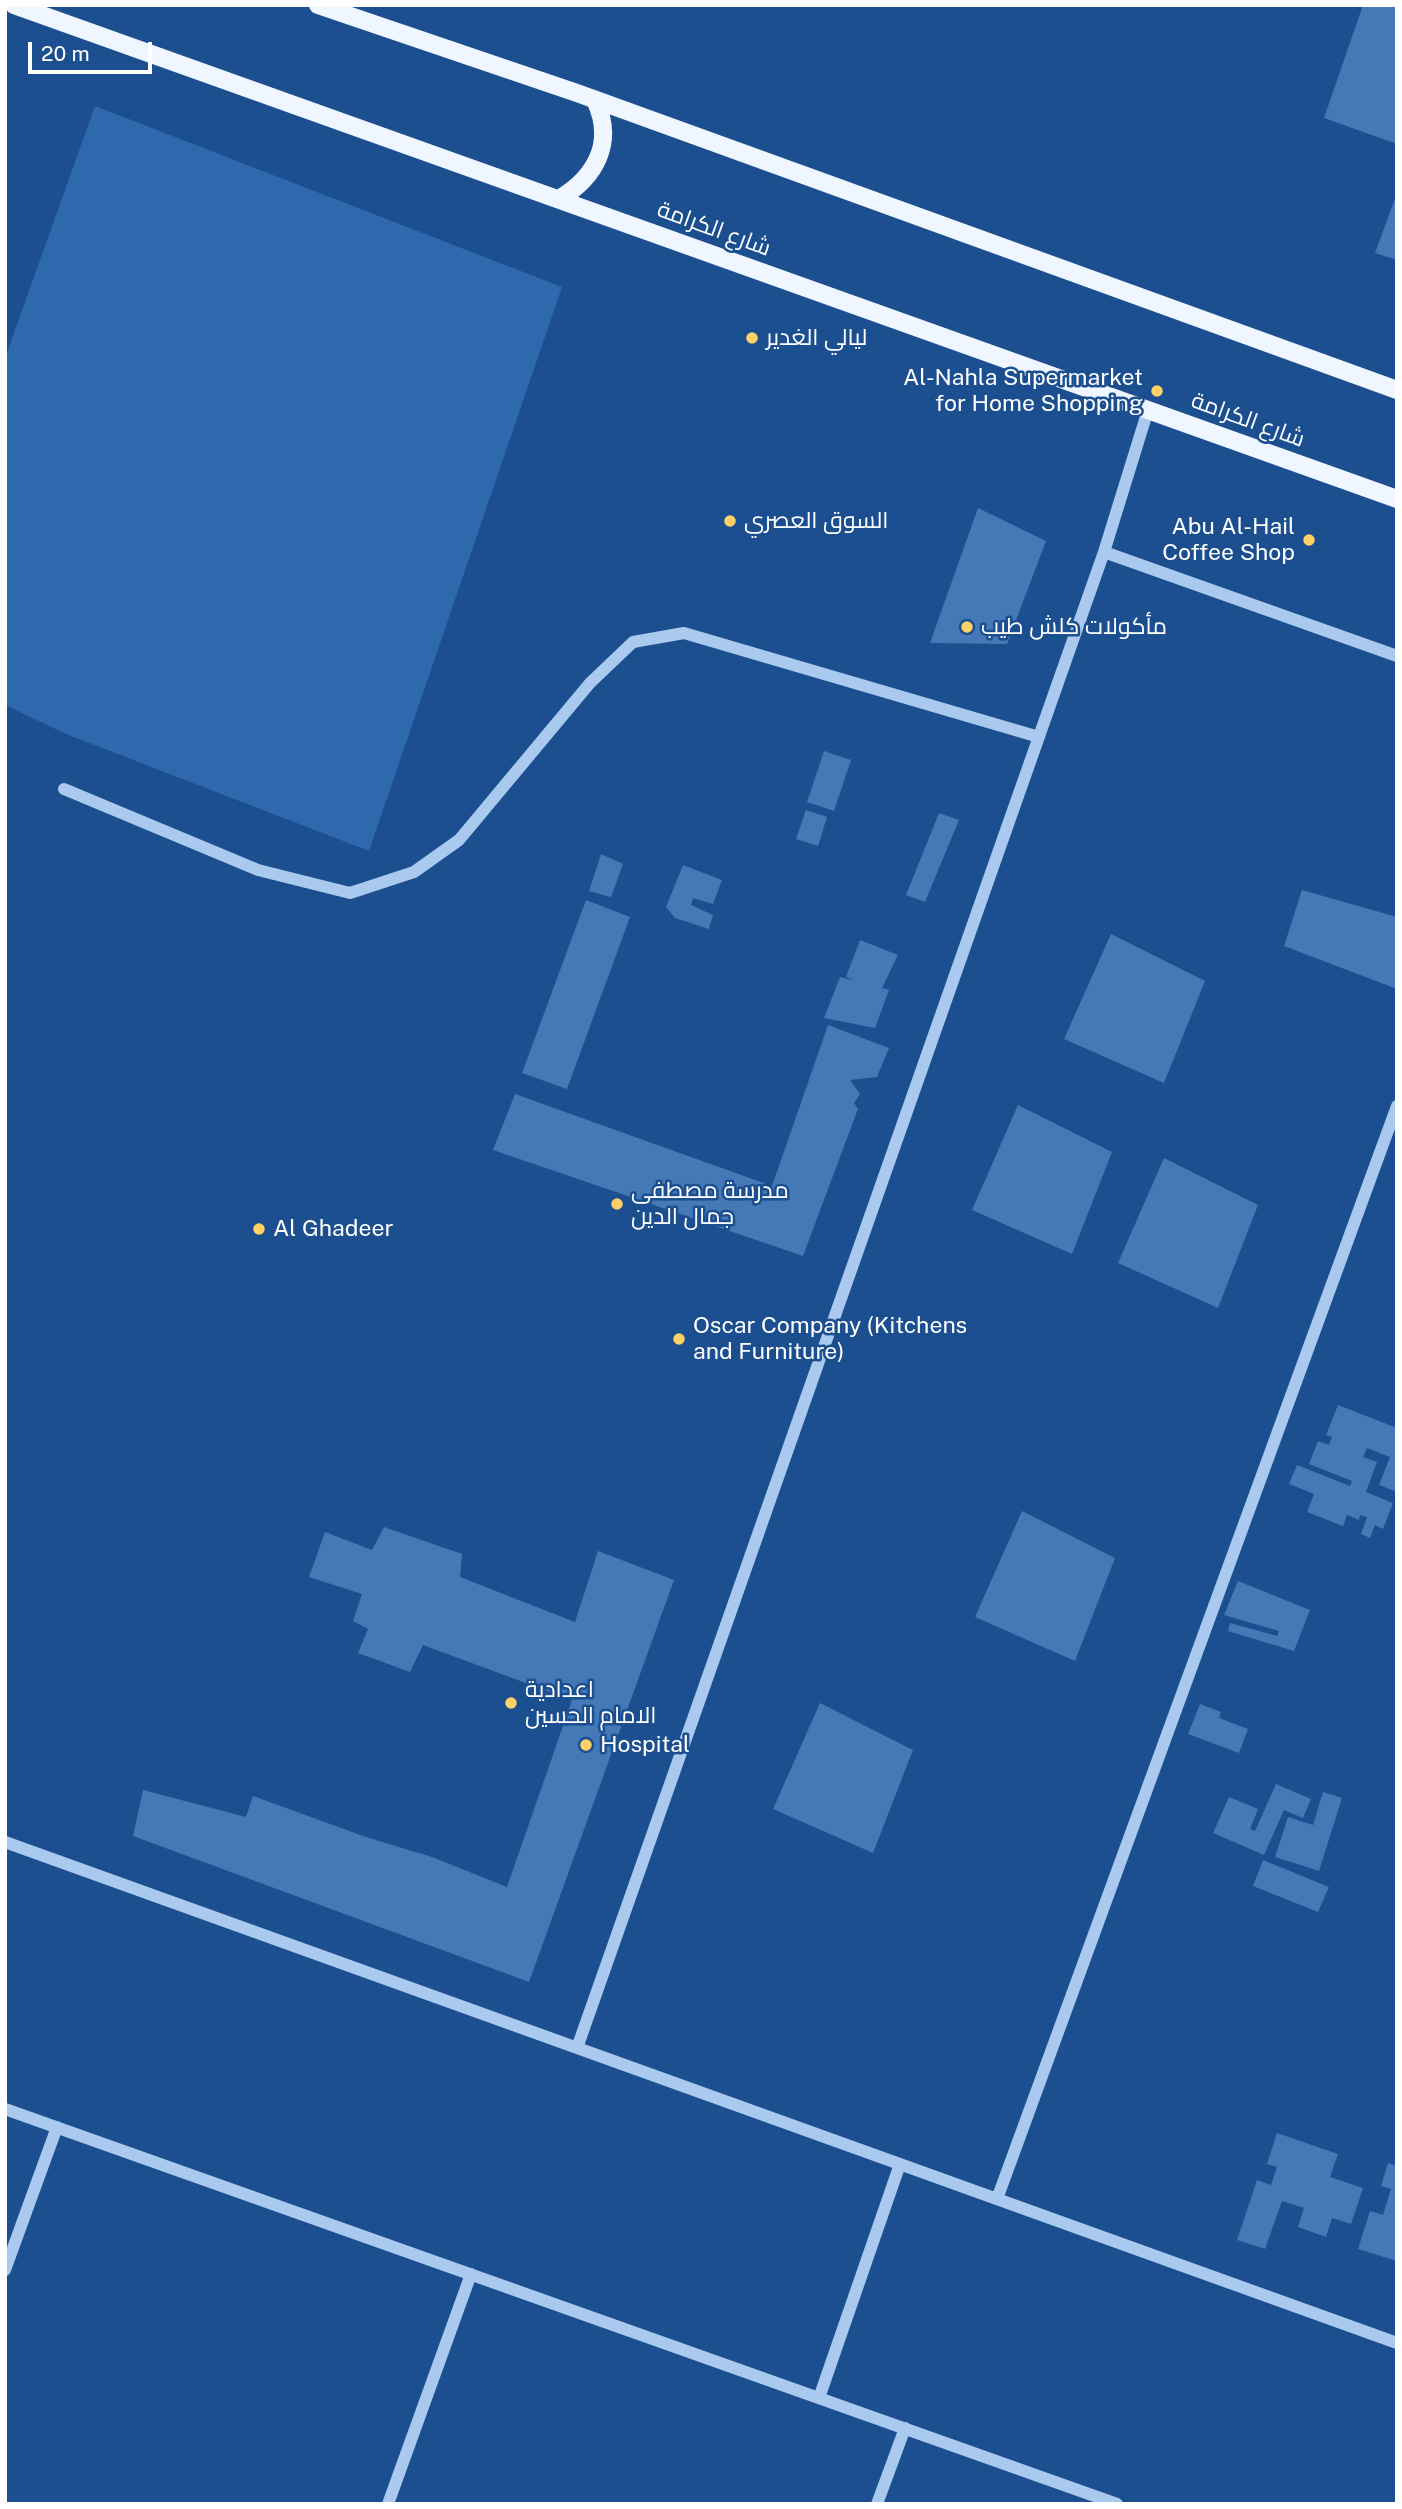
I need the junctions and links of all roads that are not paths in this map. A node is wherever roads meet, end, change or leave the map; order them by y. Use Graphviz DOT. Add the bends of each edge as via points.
graph roads {
  1 [pos="14,5"];
  2 [pos="318,5"];
  3 [pos="595,100"];
  4 [pos="559,199"];
  5 [pos="1397,390"];
  6 [pos="1148,410"];
  7 [pos="1397,499"];
  8 [pos="1104,552"];
  9 [pos="1397,656"];
  10 [pos="1039,737"];
  11 [pos="64,789"];
  12 [pos="1397,1106"];
  13 [pos="5,1842"];
  14 [pos="577,2048"];
  15 [pos="5,2109"];
  16 [pos="57,2127"];
  17 [pos="900,2164"];
  18 [pos="996,2199"];
  19 [pos="5,2270"];
  20 [pos="471,2274"];
  21 [pos="1397,2343"];
  22 [pos="819,2398"];
  23 [pos="905,2428"];
  24 [pos="388,2504"];
  25 [pos="877,2504"];
  26 [pos="1117,2504"];
  1 -- 4 [label="main road, شارع الكرامة"];
  2 -- 3 [label="main road"];
  3 -- 4 [label="main road" via="605,136 600,156 591,174"];
  3 -- 5 [label="main road"];
  4 -- 6 [label="main road, شارع الكرامة"];
  6 -- 7 [label="main road, شارع الكرامة"];
  6 -- 8 [label="street"];
  8 -- 9 [label="street"];
  8 -- 10 [label="street"];
  10 -- 11 [label="street" via="684,633 633,642 590,683 459,840 414,872 350,892 258,870"];
  10 -- 14 [label="street"];
  12 -- 18 [label="street"];
  13 -- 14 [label="street"];
  14 -- 17 [label="street"];
  15 -- 16 [label="street"];
  16 -- 19 [label="street"];
  16 -- 20 [label="street"];
  17 -- 18 [label="street"];
  17 -- 22 [label="street"];
  18 -- 21 [label="street"];
  20 -- 22 [label="street"];
  20 -- 24 [label="street"];
  22 -- 23 [label="street"];
  23 -- 25 [label="street"];
  23 -- 26 [label="street"];
}
